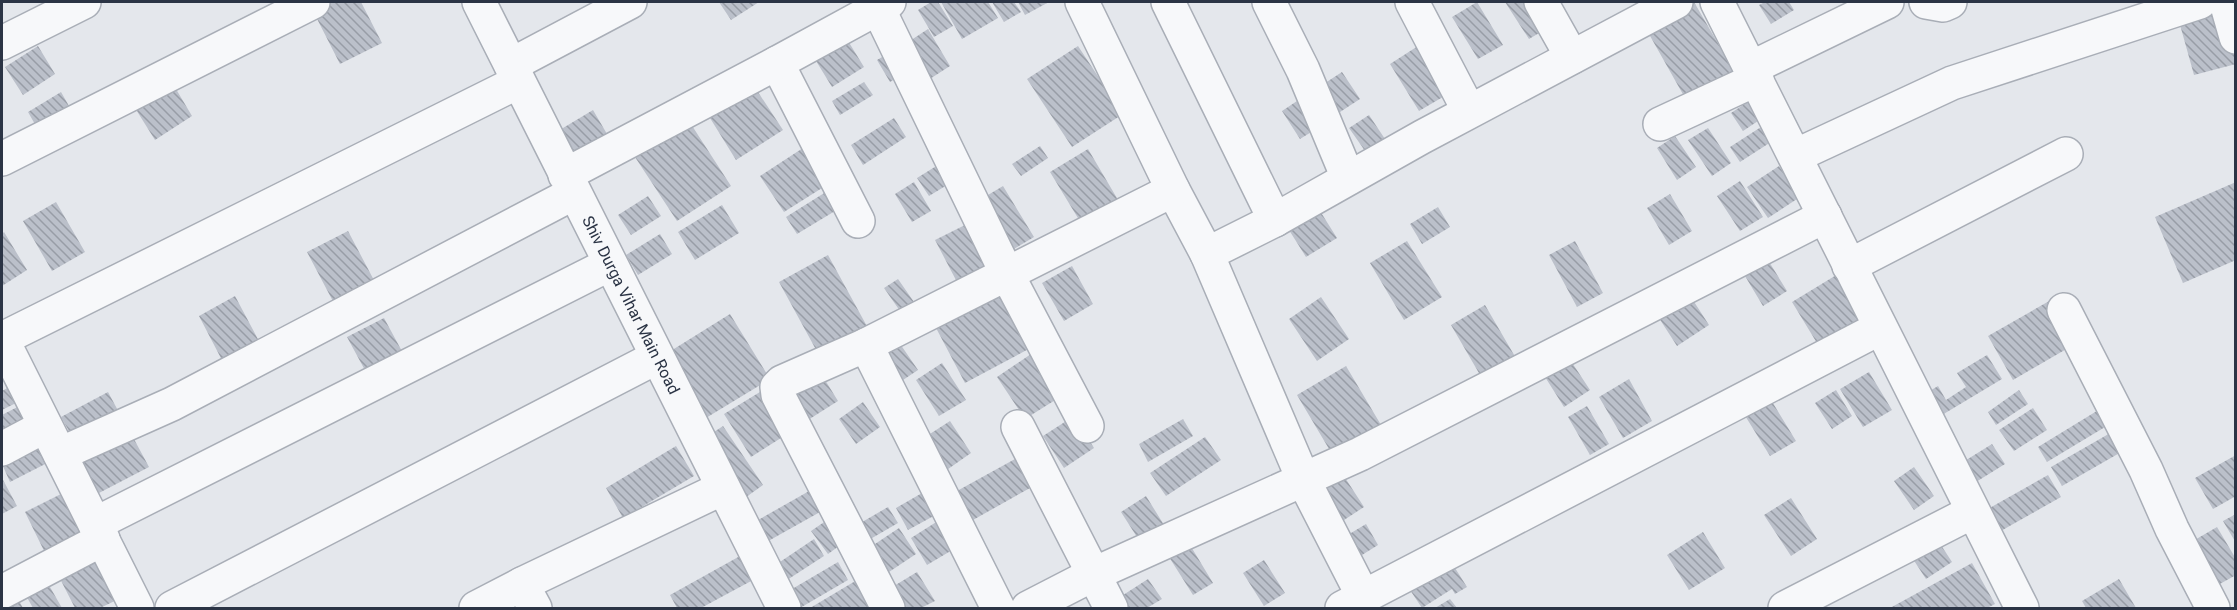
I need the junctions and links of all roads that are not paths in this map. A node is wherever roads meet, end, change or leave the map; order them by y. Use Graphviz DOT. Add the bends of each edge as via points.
graph roads {
  1 [pos="84,2"];
  2 [pos="313,2"];
  3 [pos="479,2"];
  4 [pos="1082,2"];
  5 [pos="1168,2"];
  6 [pos="1269,2"];
  7 [pos="1412,2"];
  8 [pos="1541,2"];
  9 [pos="1676,2"];
  10 [pos="1717,2"];
  11 [pos="1887,2"];
  12 [pos="1926,2"];
  13 [pos="1950,2"];
  14 [pos="2200,2"];
  15 [pos="2226,2"];
  16 [pos="618,4"];
  17 [pos="883,4"];
  18 [pos="2235,37"];
  19 [pos="2,43"];
  20 [pos="1572,57"];
  21 [pos="777,63"];
  22 [pos="514,74"];
  23 [pos="1754,74"];
  24 [pos="1469,111"];
  25 [pos="1660,124"];
  26 [pos="2066,153"];
  27 [pos="1795,156"];
  28 [pos="2,159"];
  29 [pos="1348,178"];
  30 [pos="569,184"];
  31 [pos="1173,190"];
  32 [pos="1825,216"];
  33 [pos="1275,220"];
  34 [pos="858,221"];
  35 [pos="1207,254"];
  36 [pos="610,264"];
  37 [pos="1849,266"];
  38 [pos="1007,274"];
  39 [pos="2064,310"];
  40 [pos="1880,328"];
  41 [pos="866,345"];
  42 [pos="4,352"];
  43 [pos="657,357"];
  44 [pos="1087,426"];
  45 [pos="1018,427"];
  46 [pos="52,440"];
  47 [pos="2,449"];
  48 [pos="1304,481"];
  49 [pos="723,488"];
  50 [pos="1972,512"];
  51 [pos="99,531"];
  52 [pos="1094,574"];
  53 [pos="2,592"];
  54 [pos="529,596"];
  55 [pos="1368,601"];
  56 [pos="2019,608"];
  57 [pos="137,609"];
  58 [pos="172,609"];
  59 [pos="476,609"];
  60 [pos="784,609"];
  61 [pos="888,609"];
  62 [pos="998,609"];
  63 [pos="1028,609"];
  64 [pos="1111,609"];
  65 [pos="1785,609"];
  66 [pos="2213,609"];
  1 -- 19 [label="street"];
  2 -- 28 [label="street"];
  3 -- 22 [label="street, Shiv Durga Vihar Main Road"];
  4 -- 31 [label="street"];
  5 -- 33 [label="street"];
  6 -- 29 [label="street" via="1303,70"];
  7 -- 24 [label="street"];
  8 -- 20 [label="street"];
  9 -- 20 [label="street"];
  10 -- 23 [label="street"];
  11 -- 23 [label="street"];
  12 -- 13 [label="street"];
  14 -- 27 [label="street" via="1952,83"];
  15 -- 18 [label="street"];
  16 -- 22 [label="street"];
  17 -- 21 [label="street"];
  17 -- 38 [label="street"];
  20 -- 24 [label="street"];
  21 -- 30 [label="street"];
  21 -- 34 [label="street"];
  22 -- 30 [label="street, Shiv Durga Vihar Main Road"];
  22 -- 42 [label="street"];
  23 -- 25 [label="street"];
  23 -- 27 [label="street"];
  24 -- 29 [label="street"];
  26 -- 37 [label="street"];
  27 -- 32 [label="street"];
  29 -- 33 [label="street"];
  30 -- 36 [label="street, Shiv Durga Vihar Main Road"];
  30 -- 46 [label="street" via="172,404"];
  31 -- 35 [label="street"];
  31 -- 38 [label="street"];
  32 -- 37 [label="street"];
  32 -- 48 [label="street"];
  33 -- 35 [label="street"];
  35 -- 48 [label="street"];
  36 -- 43 [label="street, Shiv Durga Vihar Main Road"];
  36 -- 51 [label="street"];
  37 -- 40 [label="street"];
  38 -- 41 [label="street"];
  38 -- 44 [label="street"];
  39 -- 66 [label="street"];
  40 -- 50 [label="street"];
  40 -- 55 [label="street"];
  41 -- 61 [label="street" via="777,387"];
  41 -- 62 [label="street"];
  42 -- 46 [label="street"];
  43 -- 49 [label="street, Shiv Durga Vihar Main Road"];
  43 -- 58 [label="street"];
  45 -- 52 [label="street"];
  46 -- 47 [label="street"];
  46 -- 51 [label="street"];
  48 -- 52 [label="street"];
  48 -- 55 [label="street"];
  49 -- 54 [label="street"];
  49 -- 60 [label="street, Shiv Durga Vihar Main Road"];
  50 -- 56 [label="street"];
  50 -- 65 [label="street"];
  51 -- 53 [label="street"];
  51 -- 57 [label="street"];
  52 -- 63 [label="street"];
  52 -- 64 [label="street"];
  54 -- 59 [label="street"];
}
